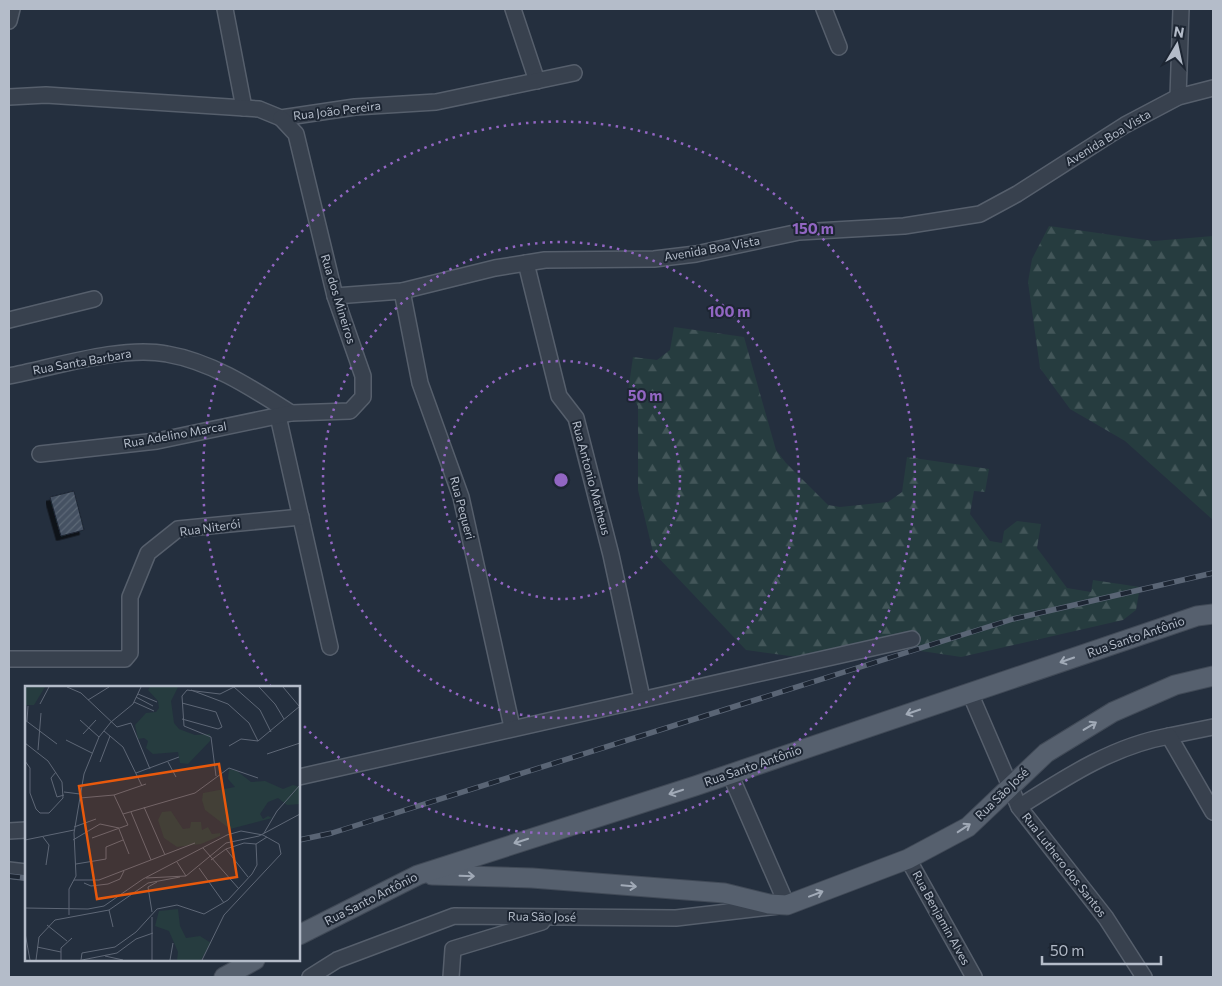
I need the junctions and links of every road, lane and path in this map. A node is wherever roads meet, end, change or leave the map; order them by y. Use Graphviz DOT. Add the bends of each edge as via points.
graph roads {
  1 [pos="12,9"];
  2 [pos="225,9"];
  3 [pos="513,9"];
  4 [pos="824,9"];
  5 [pos="1181,9"];
  6 [pos="9,21"];
  7 [pos="839,47"];
  8 [pos="574,73"];
  9 [pos="537,81"];
  10 [pos="1213,88"];
  11 [pos="9,97"];
  12 [pos="1178,97"];
  13 [pos="244,108"];
  14 [pos="281,118"];
  15 [pos="526,263"];
  16 [pos="402,292"];
  17 [pos="335,296"];
  18 [pos="94,299"];
  19 [pos="9,320"];
  20 [pos="9,376"];
  21 [pos="285,415"];
  22 [pos="40,454"];
  23 [pos="301,517"];
  24 [pos="1213,614"];
  25 [pos="912,639"];
  26 [pos="330,647"];
  27 [pos="9,659"];
  28 [pos="1213,676"];
  29 [pos="970,693"];
  30 [pos="642,698"];
  31 [pos="1213,727"];
  32 [pos="512,728"];
  33 [pos="1169,736"];
  34 [pos="730,774"];
  35 [pos="300,777"];
  36 [pos="1010,785"];
  37 [pos="1019,807"];
  38 [pos="1213,812"];
  39 [pos="25,830"];
  40 [pos="9,831"];
  41 [pos="908,859"];
  42 [pos="9,870"];
  43 [pos="25,872"];
  44 [pos="418,874"];
  45 [pos="787,905"];
  46 [pos="557,917"];
  47 [pos="300,934"];
  48 [pos="252,961"];
  49 [pos="224,977"];
  50 [pos="310,977"];
  51 [pos="451,977"];
  52 [pos="974,977"];
  53 [pos="1144,977"];
  1 -- 6 [label="street"];
  2 -- 13 [label="street"];
  3 -- 9 [label="street"];
  4 -- 7 [label="street"];
  5 -- 12 [label="street"];
  8 -- 9 [label="street, Rua João Pereira"];
  9 -- 14 [label="street, Rua João Pereira" via="436,102 355,107"];
  10 -- 12 [label="street, Avenida Boa Vista"];
  11 -- 13 [label="street, Rua João Pereira" via="46,95"];
  12 -- 15 [label="street, Avenida Boa Vista" via="1125,125 980,214 904,226 799,232 696,254 654,259"];
  13 -- 14 [label="street, Rua João Pereira" via="260,109"];
  14 -- 17 [label="street, Rua dos Mineiros" via="296,134"];
  15 -- 16 [label="street, Avenida Boa Vista"];
  15 -- 30 [label="street, Rua Antonio Matheus" via="559,396 576,418"];
  16 -- 17 [label="street, Avenida Boa Vista"];
  16 -- 32 [label="street, Rua Pequeri" via="420,383 461,497"];
  17 -- 21 [label="street, Rua dos Mineiros" via="363,376 363,397 350,411"];
  18 -- 19 [label="street"];
  20 -- 21 [label="street, Rua Santa Barbara" via="126,352 166,353 202,363 252,389"];
  21 -- 22 [label="street, Rua Adelino Marcal" via="156,441"];
  21 -- 23 [label="street"];
  23 -- 26 [label="street"];
  23 -- 27 [label="street, Rua Niterói" via="178,530 148,553 130,597 130,653 125,659"];
  24 -- 29 [label="main road, Rua Santo Antônio, one-way" via="1197,616"];
  25 -- 30 [label="street"];
  36 -- 28 [label="main road, Rua São José, one-way" via="1046,753 1114,712 1175,685"];
  29 -- 34 [label="main road, Rua Santo Antônio, one-way"];
  29 -- 36 [label="street, Rua Luthero dos Santos"];
  30 -- 32 [label="street"];
  31 -- 33 [label="street, Rua São José"];
  32 -- 35 [label="street"];
  33 -- 37 [label="street, Rua São José" via="1145,740 1088,764"];
  33 -- 38 [label="street"];
  34 -- 44 [label="main road, Rua Santo Antônio, one-way"];
  34 -- 45 [label="street"];
  36 -- 37 [label="street, Rua Luthero dos Santos"];
  41 -- 36 [label="main road, Rua São José, one-way" via="968,827"];
  37 -- 53 [label="street, Rua Luthero dos Santos" via="1106,918"];
  39 -- 40 [label="street"];
  45 -- 41 [label="main road, Rua São José, one-way"];
  41 -- 52 [label="street, Rua Benjamin Alves"];
  42 -- 43 [label="street"];
  44 -- 45 [label="main road, Rua São José, one-way" via="532,878 724,893"];
  44 -- 47 [label="main road, Rua Santo Antônio"];
  45 -- 46 [label="street, Rua São José" via="676,918"];
  46 -- 50 [label="street, Rua São José" via="454,916 338,960"];
  46 -- 51 [label="street" via="453,948"];
  48 -- 49 [label="main road"];
}
